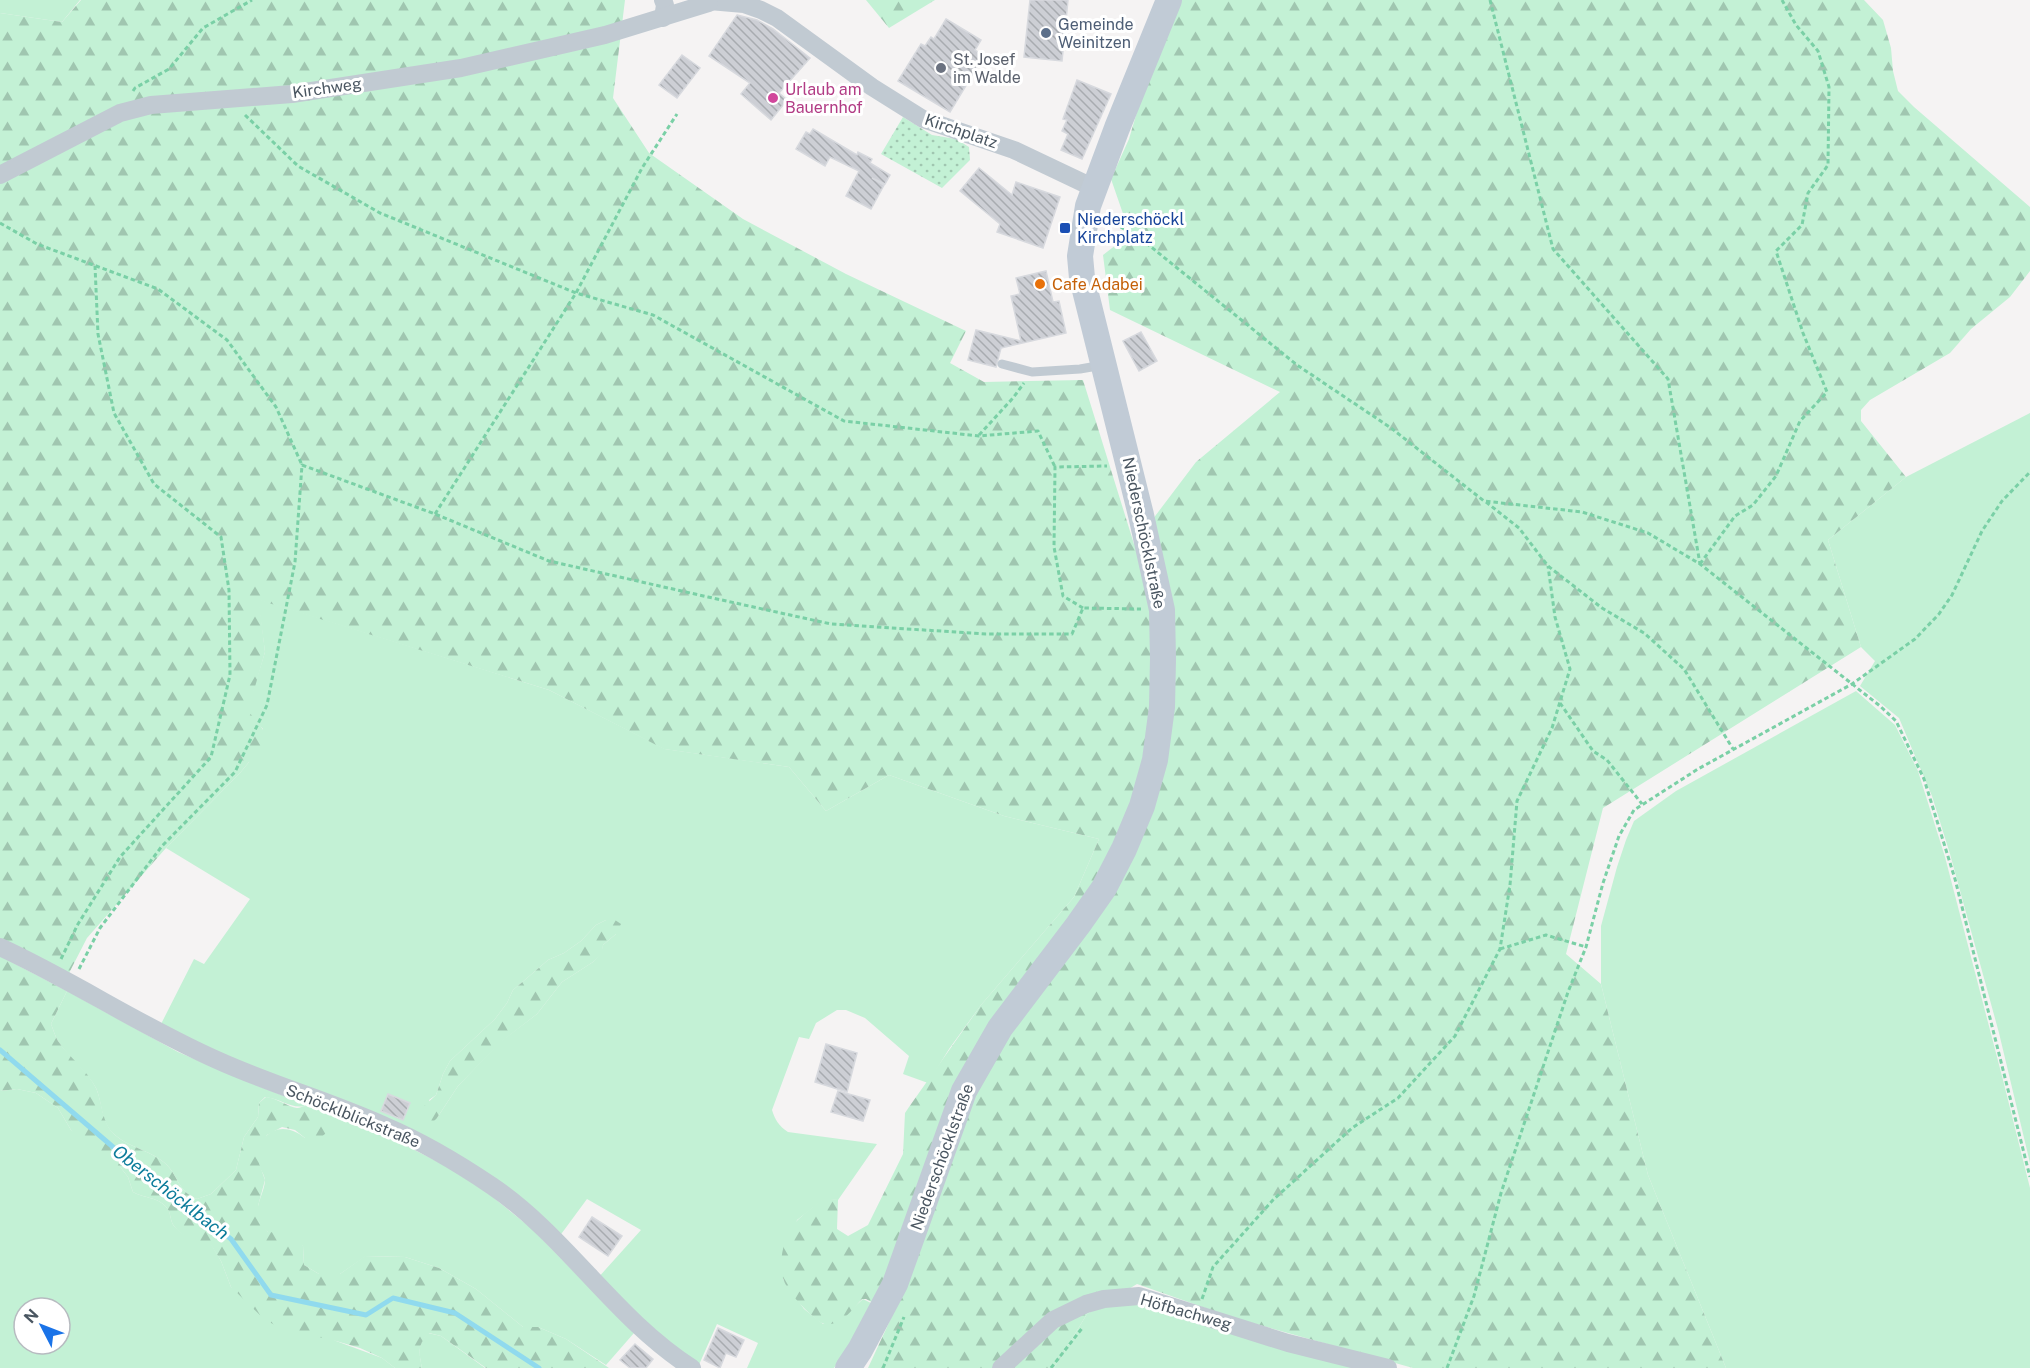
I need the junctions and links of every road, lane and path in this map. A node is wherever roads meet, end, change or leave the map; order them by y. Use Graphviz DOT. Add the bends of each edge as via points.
graph roads {
  1 [pos="252,0"];
  2 [pos="1169,0"];
  3 [pos="1490,0"];
  4 [pos="1782,0"];
  5 [pos="703,1"];
  6 [pos="663,9"];
  7 [pos="229,99"];
  8 [pos="120,113"];
  9 [pos="677,114"];
  10 [pos="0,176"];
  11 [pos="1094,188"];
  12 [pos="1100,214"];
  13 [pos="0,223"];
  14 [pos="95,267"];
  15 [pos="576,294"];
  16 [pos="1002,364"];
  17 [pos="1104,365"];
  18 [pos="1032,372"];
  19 [pos="979,436"];
  20 [pos="302,465"];
  21 [pos="1129,466"];
  22 [pos="1055,467"];
  23 [pos="2030,472"];
  24 [pos="1484,501"];
  25 [pos="435,514"];
  26 [pos="1701,564"];
  27 [pos="1548,566"];
  28 [pos="1083,608"];
  29 [pos="1162,610"];
  30 [pos="1852,684"];
  31 [pos="1560,703"];
  32 [pos="1733,749"];
  33 [pos="1642,804"];
  34 [pos="1586,947"];
  35 [pos="0,948"];
  36 [pos="1500,949"];
  37 [pos="54,974"];
  38 [pos="71,984"];
  39 [pos="2030,1177"];
  40 [pos="1104,1299"];
  41 [pos="905,1314"];
  42 [pos="1198,1314"];
  43 [pos="692,1368"];
  44 [pos="848,1368"];
  45 [pos="883,1368"];
  46 [pos="1001,1368"];
  47 [pos="1051,1368"];
  48 [pos="1388,1368"];
  49 [pos="1447,1368"];
  1 -- 8 [label="path" via="203,28 169,69 135,88"];
  2 -- 11 [label="main road, Niederschöcklstraße"];
  3 -- 26 [label="path" via="1553,249 1668,379"];
  4 -- 26 [label="path" via="1818,51 1829,87 1828,165 1808,193 1802,225 1776,251 1827,392 1800,421 1776,476 1753,505 1735,516"];
  5 -- 6 [label="street, Kirchweg"];
  5 -- 11 [label="street, Kirchplatz" via="744,4 761,10 923,119 1014,150"];
  6 -- 7 [label="street, Kirchweg" via="605,35 461,68 292,94"];
  7 -- 8 [label="street, Kirchweg" via="152,105"];
  7 -- 15 [label="path" via="298,166 370,207"];
  8 -- 10 [label="street, Kirchweg"];
  9 -- 15 [label="path" via="642,168"];
  11 -- 17 [label="main road, Niederschöcklstraße" via="1080,256"];
  12 -- 24 [label="path" via="1145,242 1297,365 1391,428"];
  13 -- 14 [label="path" via="37,244"];
  14 -- 20 [label="path" via="158,289 227,340 276,407"];
  14 -- 37 [label="path" via="98,334 114,413 154,484 221,537 229,590 230,675 211,757 120,857 78,924"];
  15 -- 19 [label="path" via="653,315 844,421"];
  15 -- 25 [label="path"];
  16 -- 18 [label="lane"];
  17 -- 18 [label="lane"];
  17 -- 21 [label="main road, Niederschöcklstraße"];
  18 -- 19 [label="path"];
  19 -- 22 [label="path" via="1038,431"];
  20 -- 25 [label="path"];
  20 -- 38 [label="path" via="295,562 267,705 235,772 162,846 100,928"];
  21 -- 22 [label="path"];
  21 -- 29 [label="main road, Niederschöcklstraße"];
  22 -- 28 [label="path" via="1054,547 1063,596"];
  23 -- 30 [label="path" via="2002,501 1982,531 1939,614 1915,639"];
  24 -- 26 [label="path" via="1582,512 1648,533"];
  24 -- 27 [label="path" via="1519,528"];
  25 -- 28 [label="path" via="549,561 831,624 986,634 1072,634"];
  26 -- 30 [label="path"];
  27 -- 31 [label="path" via="1554,617 1570,669"];
  27 -- 32 [label="path" via="1602,608 1644,633 1684,669"];
  28 -- 29 [label="path"];
  29 -- 44 [label="main road, Niederschöcklstraße" via="1162,707 1155,760 1143,806 1104,888 1000,1028 964,1091 895,1284"];
  30 -- 32 [label="path"];
  30 -- 39 [label="path" via="1896,721 1924,779 1955,879"];
  31 -- 33 [label="path" via="1593,751 1607,760"];
  31 -- 36 [label="path" via="1517,801"];
  32 -- 33 [label="path"];
  33 -- 34 [label="path" via="1618,836"];
  34 -- 36 [label="path" via="1546,935"];
  34 -- 49 [label="path" via="1501,1193 1474,1296"];
  35 -- 37 [label="street, Schöcklblickstraße"];
  36 -- 42 [label="path" via="1455,1036 1398,1098 1352,1128 1273,1200 1213,1267"];
  37 -- 38 [label="street, Schöcklblickstraße"];
  38 -- 43 [label="street, Schöcklblickstraße" via="191,1049 384,1125 452,1160 537,1222 639,1327"];
  40 -- 42 [label="street, Höfbachweg" via="1139,1296"];
  40 -- 46 [label="street, Höfbachweg" via="1053,1320"];
  40 -- 47 [label="path"];
  41 -- 45 [label="path"];
  42 -- 48 [label="street, Höfbachweg" via="1288,1343"];
}
